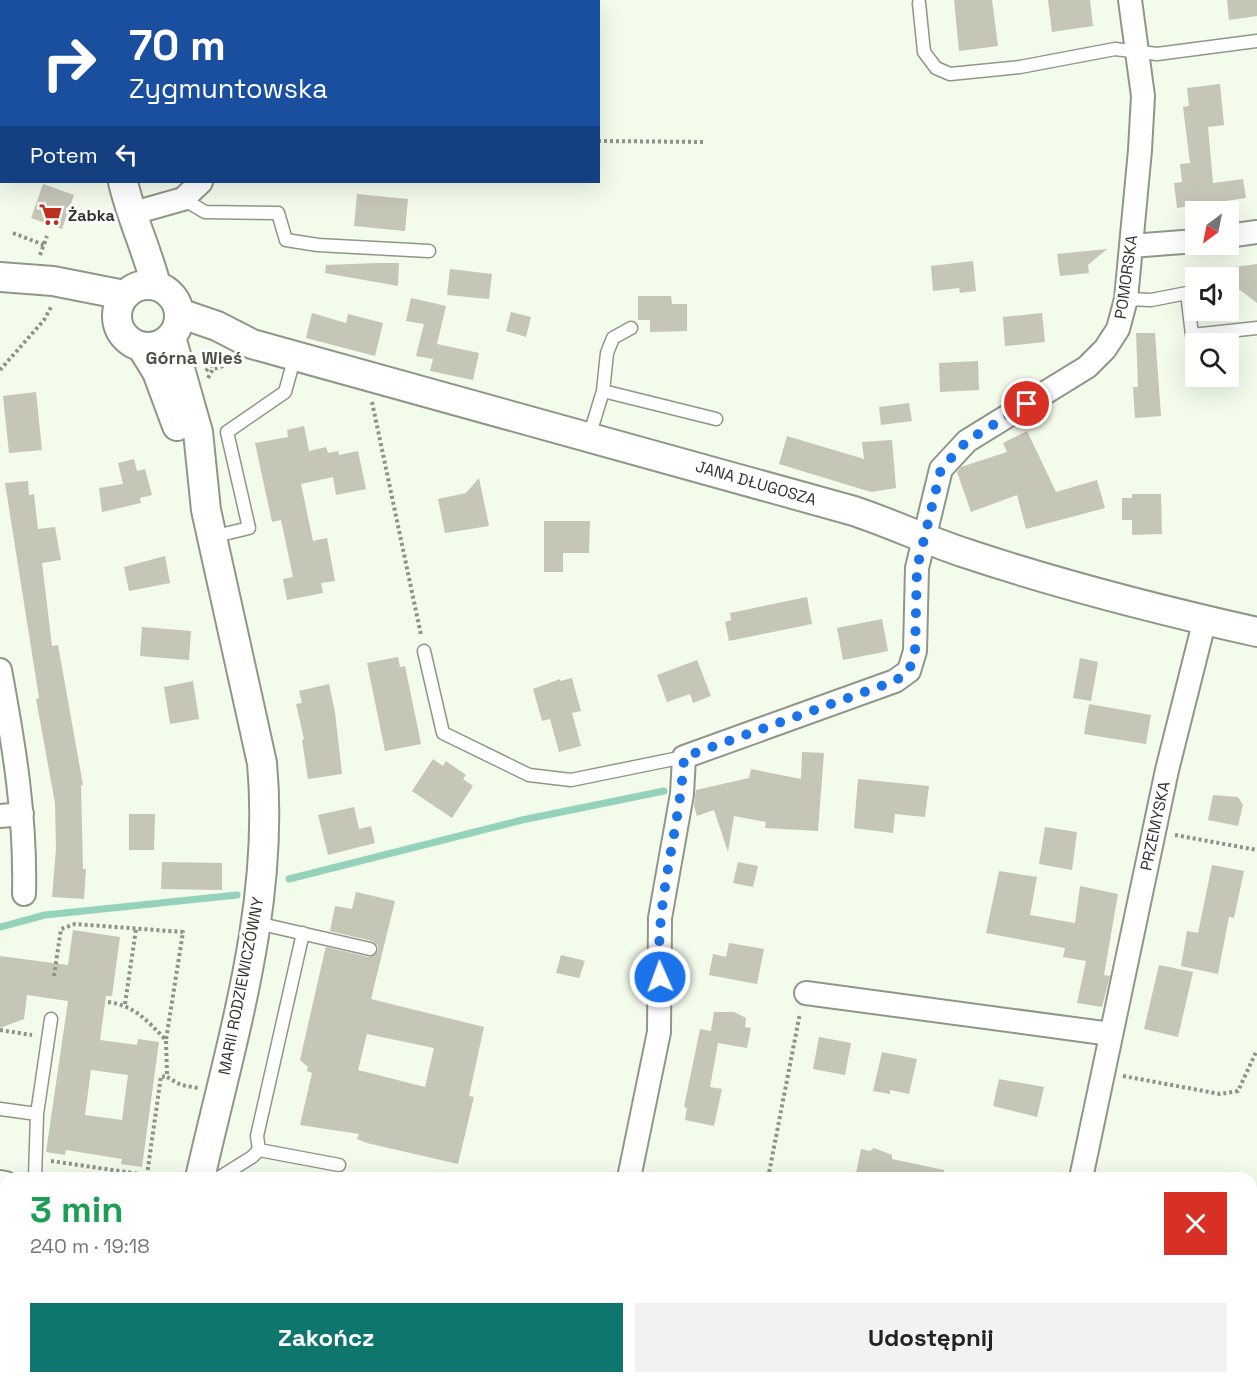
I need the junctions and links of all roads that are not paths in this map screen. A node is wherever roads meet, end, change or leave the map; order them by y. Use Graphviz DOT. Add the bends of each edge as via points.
graph roads {
  1 [pos="1130,0"];
  2 [pos="919,3"];
  3 [pos="1257,41"];
  4 [pos="1138,50"];
  5 [pos="123,183"];
  6 [pos="200,183"];
  7 [pos="183,199"];
  8 [pos="130,214"];
  9 [pos="1257,232"];
  10 [pos="1239,234"];
  11 [pos="1185,242"];
  12 [pos="1131,246"];
  13 [pos="429,251"];
  14 [pos="6,278"];
  15 [pos="156,285"];
  16 [pos="1126,299"];
  17 [pos="123,303"];
  18 [pos="174,328"];
  19 [pos="631,328"];
  20 [pos="1257,328"];
  21 [pos="141,346"];
  22 [pos="295,356"];
  23 [pos="603,391"];
  24 [pos="716,419"];
  25 [pos="589,437"];
  26 [pos="209,523"];
  27 [pos="924,536"];
  28 [pos="1206,619"];
  29 [pos="1257,632"];
  30 [pos="424,651"];
  31 [pos="0,670"];
  32 [pos="684,757"];
  33 [pos="11,815"];
  34 [pos="24,894"];
  35 [pos="257,923"];
  36 [pos="303,933"];
  37 [pos="370,949"];
  38 [pos="806,993"];
  39 [pos="51,1019"];
  40 [pos="1111,1034"];
  41 [pos="0,1109"];
  42 [pos="37,1114"];
  43 [pos="258,1150"];
  44 [pos="339,1164"];
  45 [pos="35,1172"];
  46 [pos="211,1172"];
  47 [pos="221,1172"];
  48 [pos="630,1172"];
  49 [pos="1081,1172"];
  1 -- 4 [label="street, POMORSKA"];
  2 -- 4 [label="lane" via="924,52 936,68 950,74 1020,67 1115,49"];
  3 -- 4 [label="lane" via="1157,54"];
  4 -- 12 [label="street, POMORSKA" via="1143,96"];
  5 -- 8 [label="street"];
  6 -- 7 [label="street"];
  7 -- 8 [label="street"];
  7 -- 13 [label="lane" via="205,212 278,213 286,240"];
  8 -- 15 [label="street" via="146,246"];
  8 -- 17 [label="street"];
  9 -- 10 [label="street"];
  11 -- 12 [label="street"];
  12 -- 16 [label="street, POMORSKA"];
  14 -- 17 [label="street" via="52,281"];
  15 -- 17 [label="street" via="147,284"];
  15 -- 18 [label="street" via="172,295"];
  16 -- 20 [label="lane" via="1151,300 1187,293 1192,335"];
  16 -- 27 [label="street, POMORSKA" via="1118,329 1098,358 967,441 952,455 941,469"];
  17 -- 21 [label="street" via="126,338"];
  18 -- 21 [label="street" via="157,345"];
  18 -- 22 [label="street, JANA DŁUGOSZA" via="217,343 252,344"];
  18 -- 26 [label="street, MARII RODZIEWICZÓWNY" via="198,432"];
  19 -- 23 [label="lane" via="613,338 607,353"];
  21 -- 26 [label="street, MARII RODZIEWICZÓWNY" via="165,388 186,463"];
  22 -- 25 [label="street, JANA DŁUGOSZA"];
  22 -- 26 [label="lane" via="285,392 227,432 249,528"];
  23 -- 24 [label="lane"];
  23 -- 25 [label="lane"];
  25 -- 27 [label="street, JANA DŁUGOSZA" via="854,511"];
  26 -- 35 [label="street, MARII RODZIEWICZÓWNY" via="262,763 265,825"];
  27 -- 28 [label="street, JANA DŁUGOSZA" via="1037,576"];
  27 -- 32 [label="street, POMORSKA" via="917,568 915,651 909,671 895,681"];
  28 -- 29 [label="street, JANA DŁUGOSZA"];
  28 -- 40 [label="street, PRZEMYSKA" via="1154,831"];
  30 -- 32 [label="lane" via="443,733 529,775 570,780"];
  31 -- 33 [label="street" via="15,751"];
  32 -- 48 [label="street" via="682,794 660,918 659,1032"];
  33 -- 34 [label="street" via="26,844"];
  35 -- 36 [label="lane"];
  35 -- 46 [label="street, MARII RODZIEWICZÓWNY" via="219,1093"];
  36 -- 37 [label="lane"];
  36 -- 43 [label="lane" via="257,1136"];
  38 -- 40 [label="street"];
  39 -- 42 [label="lane"];
  40 -- 49 [label="street, PRZEMYSKA"];
  41 -- 42 [label="lane"];
  42 -- 45 [label="lane"];
  43 -- 44 [label="lane"];
  43 -- 47 [label="lane"];
}
